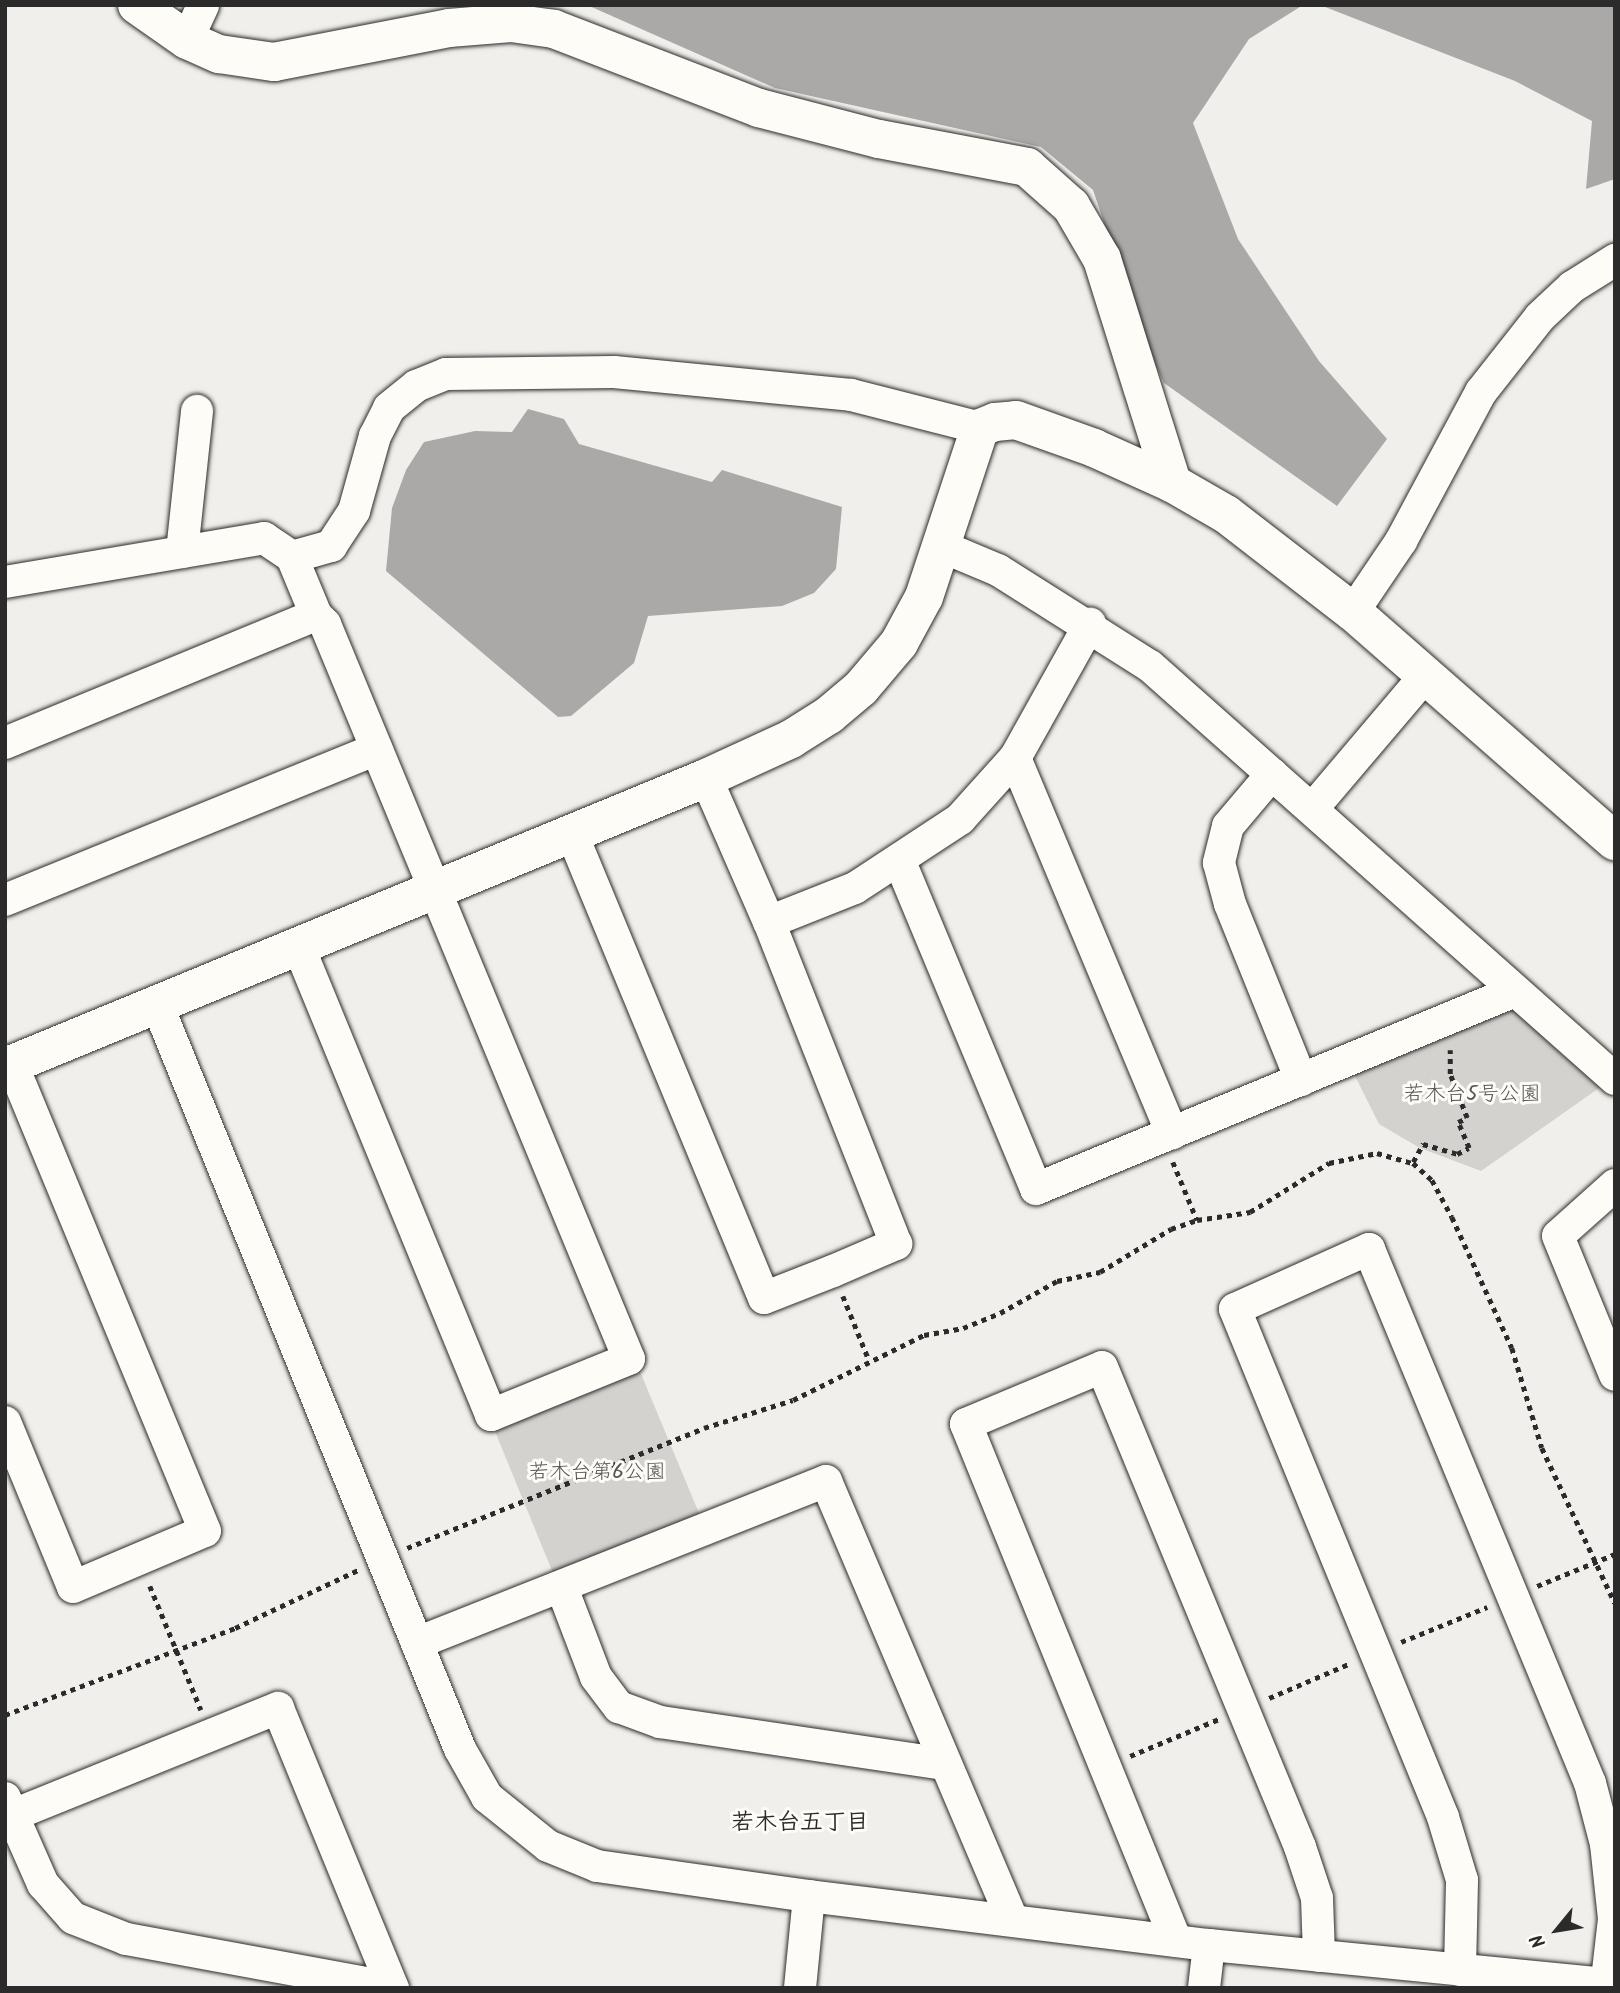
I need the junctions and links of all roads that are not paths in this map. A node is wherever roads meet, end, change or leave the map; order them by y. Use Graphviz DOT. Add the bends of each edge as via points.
graph roads {
  1 [pos="137,5"];
  2 [pos="203,5"];
  3 [pos="514,14"];
  4 [pos="187,40"];
  5 [pos="1615,260"];
  6 [pos="197,411"];
  7 [pos="980,428"];
  8 [pos="1172,483"];
  9 [pos="943,547"];
  10 [pos="182,551"];
  11 [pos="292,557"];
  12 [pos="5,582"];
  13 [pos="1353,612"];
  14 [pos="316,615"];
  15 [pos="1090,624"];
  16 [pos="1425,676"];
  17 [pos="5,743"];
  18 [pos="376,749"];
  19 [pos="1015,758"];
  20 [pos="1272,774"];
  21 [pos="706,778"];
  22 [pos="1313,808"];
  23 [pos="572,834"];
  24 [pos="1615,841"];
  25 [pos="900,862"];
  26 [pos="435,888"];
  27 [pos="5,900"];
  28 [pos="769,922"];
  29 [pos="298,945"];
  30 [pos="1516,991"];
  31 [pos="157,1004"];
  32 [pos="9,1065"];
  33 [pos="1615,1079"];
  34 [pos="1301,1080"];
  35 [pos="1168,1135"];
  36 [pos="1615,1185"];
  37 [pos="1615,1375"];
  38 [pos="5,1422"];
  39 [pos="562,1588"];
  40 [pos="417,1643"];
  41 [pos="945,1764"];
  42 [pos="9,1806"];
  43 [pos="809,1895"];
  44 [pos="1012,1920"];
  45 [pos="1176,1941"];
  46 [pos="1209,1945"];
  47 [pos="1319,1956"];
  48 [pos="1460,1970"];
  49 [pos="1609,1986"];
  50 [pos="393,1988"];
  51 [pos="800,1988"];
  52 [pos="1204,1988"];
  1 -- 4 [label="street"];
  2 -- 4 [label="street"];
  3 -- 4 [label="street" via="274,62 219,54"];
  3 -- 8 [label="street" via="759,108 880,139 1027,167 1070,206 1102,259"];
  5 -- 13 [label="street" via="1572,287 1540,317 1481,393 1401,541"];
  6 -- 10 [label="street"];
  7 -- 8 [label="street" via="1016,420"];
  7 -- 9 [label="street"];
  7 -- 11 [label="street" via="851,395 614,372 446,374 416,386 389,408 375,436 354,511 331,546"];
  8 -- 13 [label="street" via="1272,545"];
  9 -- 15 [label="street" via="998,570"];
  9 -- 21 [label="street" via="924,597 899,643 861,688 791,739"];
  10 -- 11 [label="street" via="264,538"];
  10 -- 12 [label="street"];
  11 -- 14 [label="street"];
  13 -- 16 [label="street"];
  14 -- 17 [label="street"];
  14 -- 18 [label="street" via="325,624"];
  15 -- 19 [label="street"];
  15 -- 20 [label="street" via="1150,666"];
  16 -- 22 [label="street"];
  16 -- 24 [label="street"];
  18 -- 26 [label="street"];
  18 -- 27 [label="street"];
  19 -- 25 [label="street" via="960,819"];
  19 -- 35 [label="street"];
  20 -- 22 [label="street"];
  20 -- 34 [label="street" via="1228,826 1219,863 1230,904"];
  21 -- 23 [label="street"];
  21 -- 28 [label="street"];
  22 -- 30 [label="street"];
  23 -- 26 [label="street"];
  23 -- 28 [label="street" via="764,1298 896,1244"];
  25 -- 28 [label="street" via="855,888"];
  25 -- 35 [label="street" via="1036,1189"];
  26 -- 29 [label="street"];
  26 -- 29 [label="street" via="629,1359 491,1415"];
  29 -- 31 [label="street"];
  30 -- 33 [label="street"];
  30 -- 34 [label="street"];
  31 -- 32 [label="street"];
  31 -- 40 [label="street"];
  32 -- 38 [label="street" via="205,1531 73,1587"];
  34 -- 35 [label="street"];
  36 -- 37 [label="street" via="1558,1236"];
  39 -- 40 [label="street"];
  39 -- 41 [label="street" via="596,1677 618,1707 660,1722"];
  39 -- 41 [label="street" via="826,1481"];
  40 -- 43 [label="street" via="460,1749 487,1797 548,1846 597,1866"];
  41 -- 44 [label="street"];
  42 -- 50 [label="street" via="43,1884 73,1917 126,1939"];
  42 -- 50 [label="street" via="278,1708"];
  43 -- 44 [label="street"];
  43 -- 51 [label="street"];
  44 -- 45 [label="street"];
  45 -- 46 [label="street"];
  45 -- 47 [label="street" via="966,1424 1102,1367 1300,1847 1317,1898"];
  46 -- 47 [label="street"];
  46 -- 52 [label="street"];
  47 -- 48 [label="street"];
  48 -- 49 [label="street"];
  48 -- 49 [label="street" via="1462,1880 1443,1817 1235,1309 1369,1249 1590,1783 1606,1844 1614,1919"];
}
